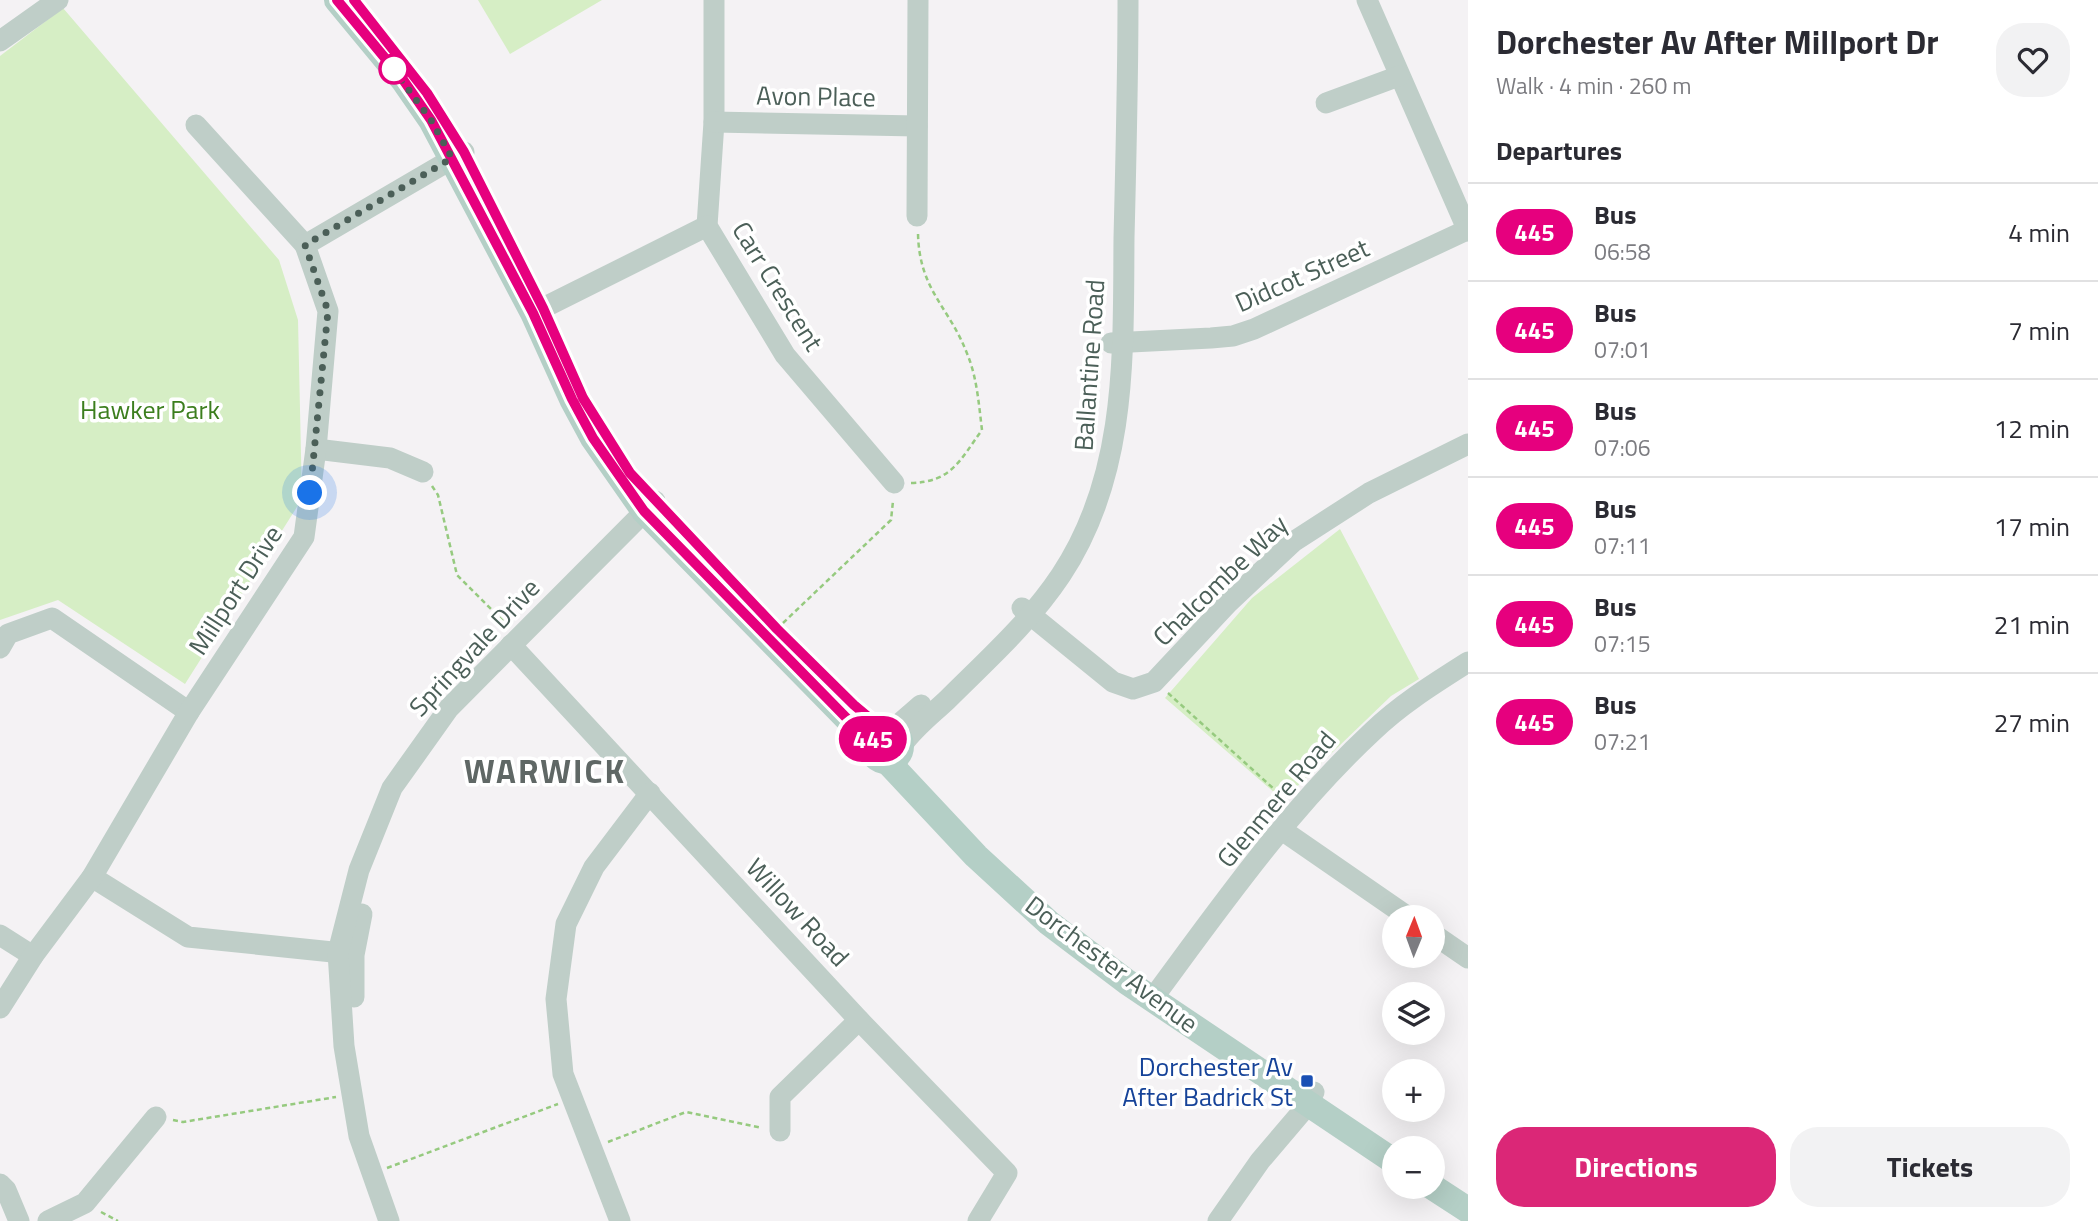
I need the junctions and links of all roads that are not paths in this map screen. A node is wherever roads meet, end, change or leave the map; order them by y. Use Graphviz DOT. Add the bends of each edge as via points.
graph roads {
  1 [pos="58,0"];
  2 [pos="714,0"];
  3 [pos="918,0"];
  4 [pos="1116,0"];
  5 [pos="1128,0"];
  6 [pos="1367,0"];
  7 [pos="343,1"];
  8 [pos="0,41"];
  9 [pos="1399,76"];
  10 [pos="1326,103"];
  11 [pos="714,122"];
  12 [pos="196,125"];
  13 [pos="917,126"];
  14 [pos="458,155"];
  15 [pos="917,216"];
  16 [pos="708,226"];
  17 [pos="1468,231"];
  18 [pos="305,245"];
  19 [pos="538,311"];
  20 [pos="1116,342"];
  21 [pos="1468,444"];
  22 [pos="316,449"];
  23 [pos="423,471"];
  24 [pos="894,483"];
  25 [pos="654,511"];
  26 [pos="1026,613"];
  27 [pos="517,646"];
  28 [pos="0,648"];
  29 [pos="1468,662"];
  30 [pos="190,712"];
  31 [pos="890,743"];
  32 [pos="650,793"];
  33 [pos="1282,830"];
  34 [pos="92,877"];
  35 [pos="1391,905"];
  36 [pos="0,935"];
  37 [pos="1446,943"];
  38 [pos="346,953"];
  39 [pos="33,956"];
  40 [pos="1468,958"];
  41 [pos="1157,993"];
  42 [pos="0,1008"];
  43 [pos="859,1020"];
  44 [pos="1303,1093"];
  45 [pos="156,1116"];
  46 [pos="780,1131"];
  47 [pos="1382,1139"];
  48 [pos="1382,1152"];
  49 [pos="1445,1180"];
  50 [pos="0,1184"];
  51 [pos="1445,1195"];
  52 [pos="1468,1195"];
  53 [pos="1468,1210"];
  54 [pos="19,1221"];
  55 [pos="48,1221"];
  56 [pos="389,1221"];
  57 [pos="403,1221"];
  58 [pos="620,1221"];
  59 [pos="978,1221"];
  60 [pos="1218,1221"];
  1 -- 8 [label="street"];
  2 -- 11 [label="street, Carr Crescent"];
  3 -- 13 [label="street"];
  4 -- 20 [label="street, Ballantine Road"];
  5 -- 20 [label="street, Ballantine Road"];
  6 -- 9 [label="street"];
  7 -- 14 [label="main road, Dorchester Avenue"];
  9 -- 10 [label="street"];
  9 -- 17 [label="street"];
  11 -- 13 [label="street, Avon Place"];
  11 -- 16 [label="street, Carr Crescent"];
  12 -- 18 [label="street"];
  13 -- 15 [label="street"];
  14 -- 18 [label="street"];
  14 -- 19 [label="main road, Dorchester Avenue"];
  16 -- 19 [label="street"];
  16 -- 24 [label="street, Carr Crescent" via="785,355"];
  17 -- 20 [label="street, Didcot Street" via="1233,336"];
  18 -- 22 [label="street, Millport Drive" via="328,311"];
  19 -- 25 [label="main road, Dorchester Avenue" via="572,399 593,438"];
  20 -- 26 [label="street, Ballantine Road" via="1114,441 1105,481 1079,545"];
  21 -- 26 [label="street, Chalcombe Way" via="1369,493 1293,542 1154,682 1133,689 1113,682"];
  22 -- 23 [label="street" via="390,458"];
  22 -- 30 [label="street, Millport Drive" via="304,537"];
  25 -- 27 [label="street, Springvale Drive"];
  25 -- 31 [label="main road, Dorchester Avenue"];
  25 -- 31 [label="main road, Dorchester Avenue"];
  26 -- 31 [label="street, Ballantine Road"];
  27 -- 32 [label="street, Willow Road"];
  27 -- 38 [label="street, Springvale Drive" via="449,708 392,788 359,870"];
  28 -- 30 [label="street" via="8,634 52,618"];
  29 -- 33 [label="street, Glenmere Road" via="1375,729"];
  30 -- 34 [label="street, Millport Drive"];
  31 -- 41 [label="main road, Dorchester Avenue" via="976,856 1049,923 1127,982"];
  32 -- 43 [label="street, Willow Road"];
  32 -- 58 [label="street" via="594,867 566,923 556,999 563,1074"];
  33 -- 35 [label="street"];
  33 -- 41 [label="street, Glenmere Road"];
  34 -- 38 [label="street" via="188,937"];
  34 -- 39 [label="street, Millport Drive"];
  36 -- 39 [label="street"];
  37 -- 40 [label="street"];
  38 -- 56 [label="street, Springvale Drive" via="344,1046 350,1094 359,1136"];
  38 -- 57 [label="street, Springvale Drive" via="365,1107"];
  39 -- 42 [label="street, Millport Drive"];
  41 -- 44 [label="main road, Dorchester Avenue"];
  43 -- 46 [label="street" via="780,1097"];
  43 -- 59 [label="street, Willow Road" via="1007,1173"];
  44 -- 47 [label="main road, Dorchester Avenue"];
  44 -- 48 [label="main road, Dorchester Avenue"];
  44 -- 60 [label="street"];
  45 -- 55 [label="street" via="85,1203"];
  49 -- 52 [label="main road"];
  50 -- 54 [label="street"];
  51 -- 53 [label="main road"];
}
